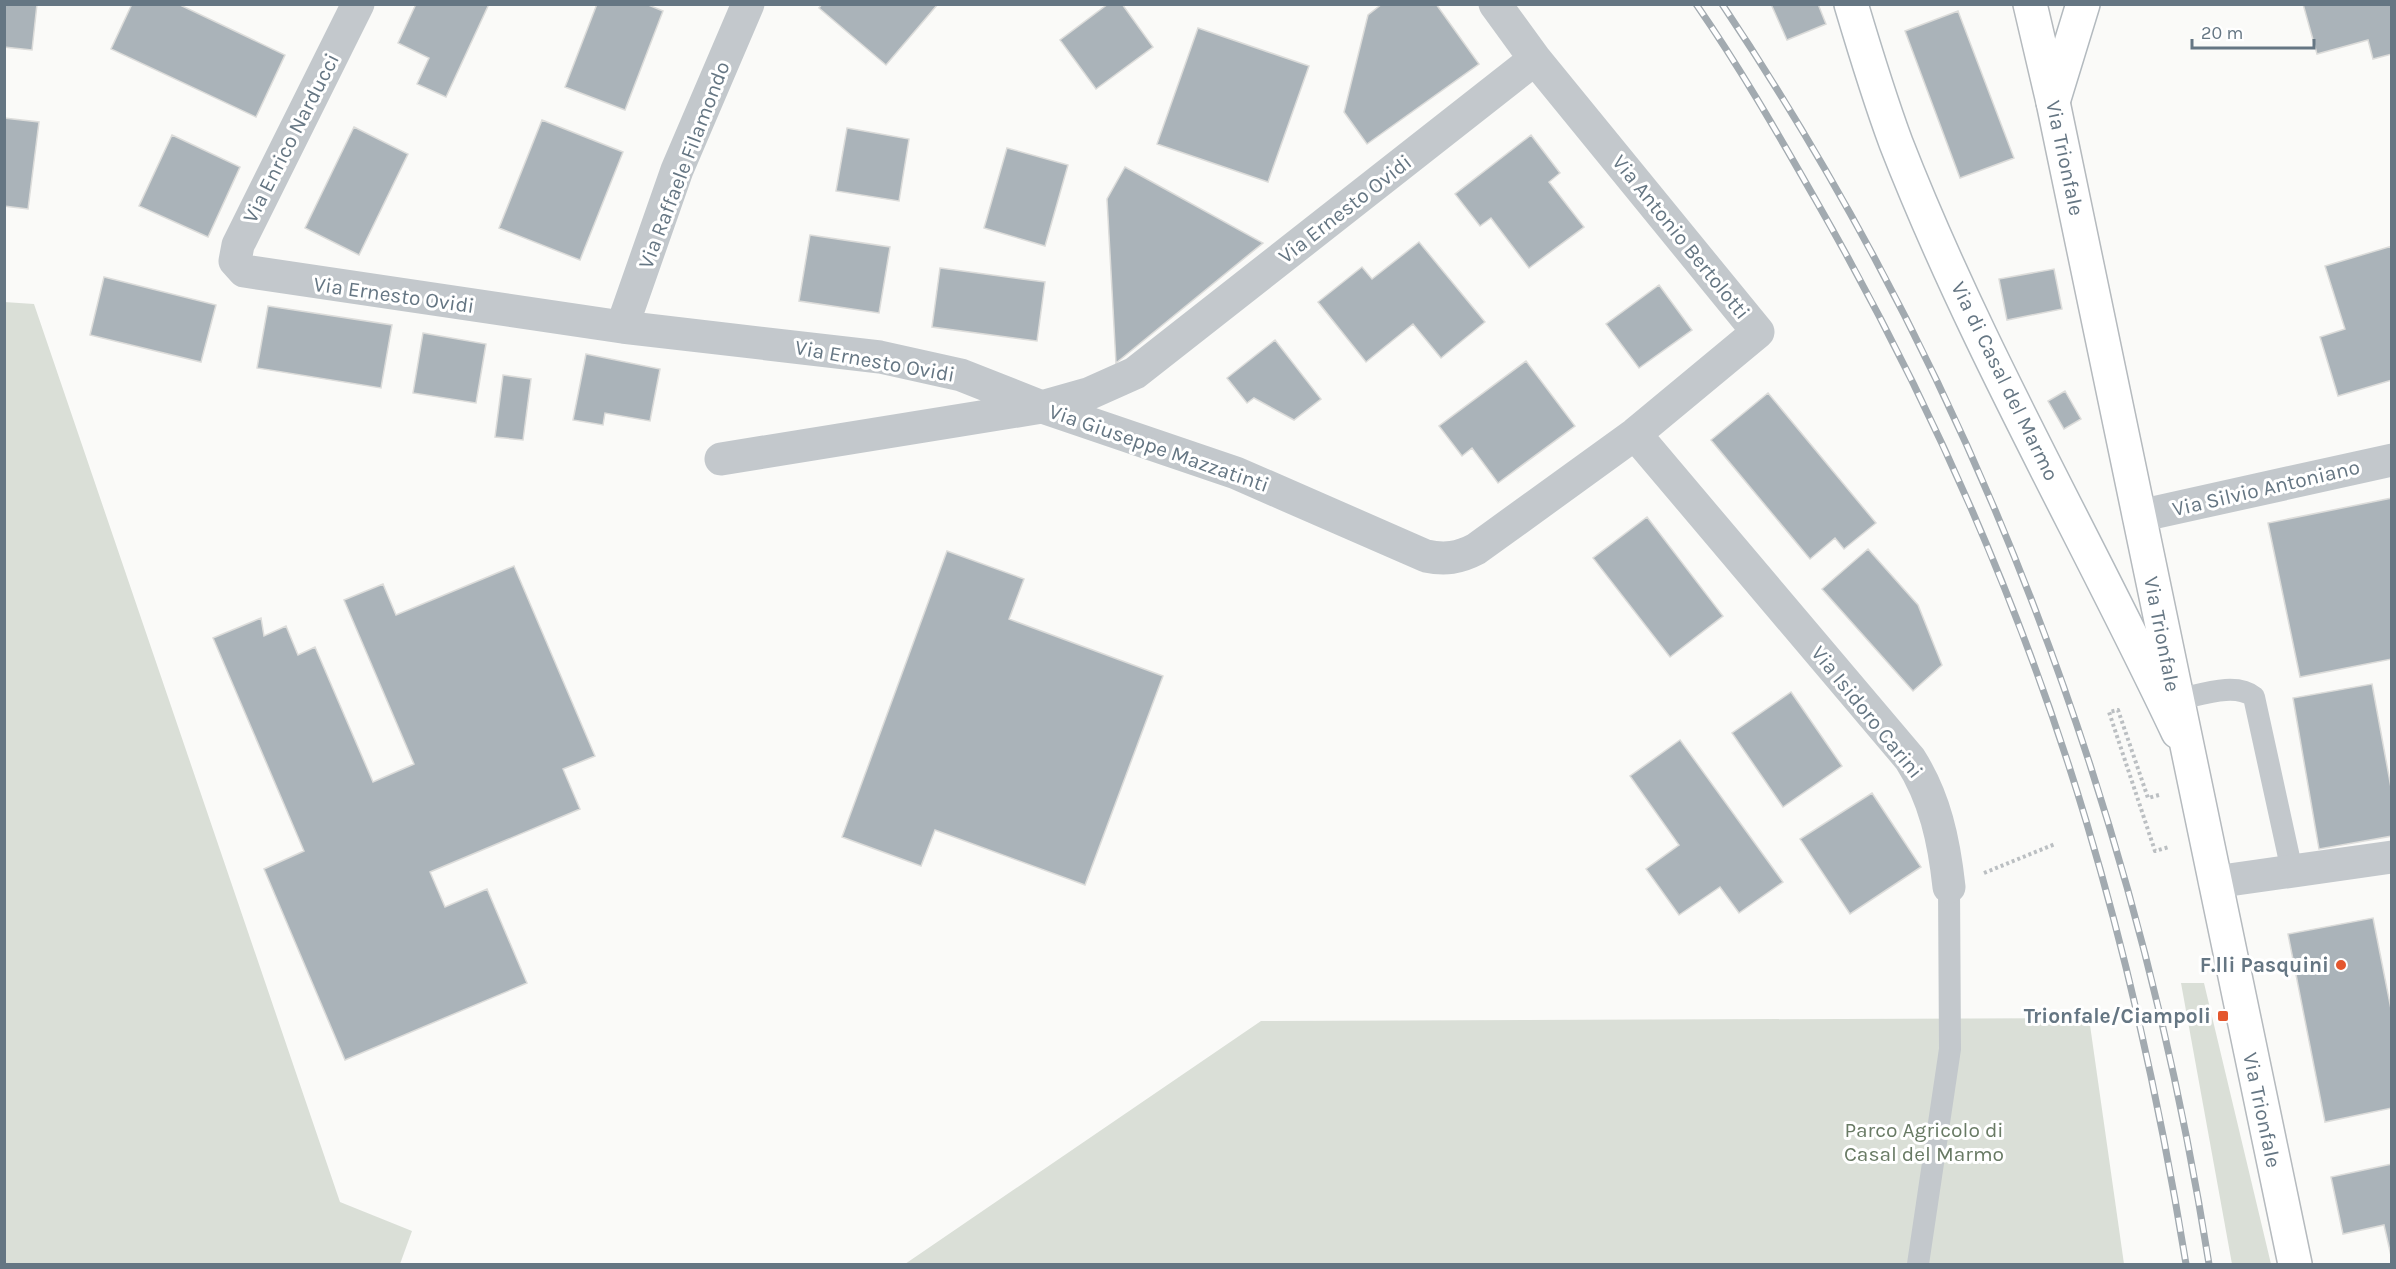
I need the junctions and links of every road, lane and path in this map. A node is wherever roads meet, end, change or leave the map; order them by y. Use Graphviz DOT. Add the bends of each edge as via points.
graph roads {
  1 [pos="358,4"];
  2 [pos="748,4"];
  3 [pos="1495,4"];
  4 [pos="1851,4"];
  5 [pos="2030,4"];
  6 [pos="2083,4"];
  7 [pos="1535,59"];
  8 [pos="2053,102"];
  9 [pos="244,272"];
  10 [pos="622,327"];
  11 [pos="1042,406"];
  12 [pos="1635,434"];
  13 [pos="721,459"];
  14 [pos="2391,460"];
  15 [pos="2139,516"];
  16 [pos="1442,560"];
  17 [pos="2175,700"];
  18 [pos="2185,747"];
  19 [pos="2195,788"];
  20 [pos="2055,844"];
  21 [pos="2155,851"];
  22 [pos="2391,857"];
  23 [pos="2292,871"];
  24 [pos="2215,882"];
  25 [pos="1949,887"];
  26 [pos="1918,1264"];
  27 [pos="2295,1264"];
  1 -- 9 [label="street, Via Enrico Narducci" via="238,245 235,261"];
  2 -- 10 [label="street, Via Raffaele Filamondo" via="677,170"];
  3 -- 7 [label="street, Via Antonio Bertolotti"];
  4 -- 18 [label="main road, Via di Casal del Marmo" via="1896,142 1952,272"];
  5 -- 8 [label="main road, Via Trionfale"];
  6 -- 8 [label="main road"];
  7 -- 11 [label="street, Via Ernesto Ovidi" via="1135,373 1088,394"];
  7 -- 12 [label="street, Via Antonio Bertolotti" via="1758,332"];
  8 -- 15 [label="main road, Via Trionfale"];
  9 -- 10 [label="street, Via Ernesto Ovidi"];
  10 -- 11 [label="street, Via Ernesto Ovidi" via="919,365 961,375"];
  11 -- 13 [label="street, Via Giuseppe Mazzatinti"];
  11 -- 16 [label="street, Via Giuseppe Mazzatinti" via="1236,473"];
  12 -- 16 [label="street, Via Antonio Bertolotti" via="1488,542 1466,555"];
  12 -- 25 [label="street, Via Isidoro Carini" via="1910,759 1933,805 1946,854"];
  14 -- 15 [label="street, Via Silvio Antoniano"];
  15 -- 17 [label="main road, Via Trionfale"];
  17 -- 18 [label="main road, Via Trionfale"];
  17 -- 23 [label="lane" via="2234,689 2246,691 2254,698"];
  18 -- 19 [label="main road, Via Trionfale"];
  19 -- 21 [label="path" via="2148,798 2118,710 2109,712"];
  19 -- 24 [label="main road, Via Trionfale"];
  20 -- 25 [label="path"];
  22 -- 23 [label="street"];
  23 -- 24 [label="street"];
  24 -- 27 [label="main road, Via Trionfale"];
  25 -- 26 [label="lane, Via Isidoro Carini" via="1950,1049"];
}
